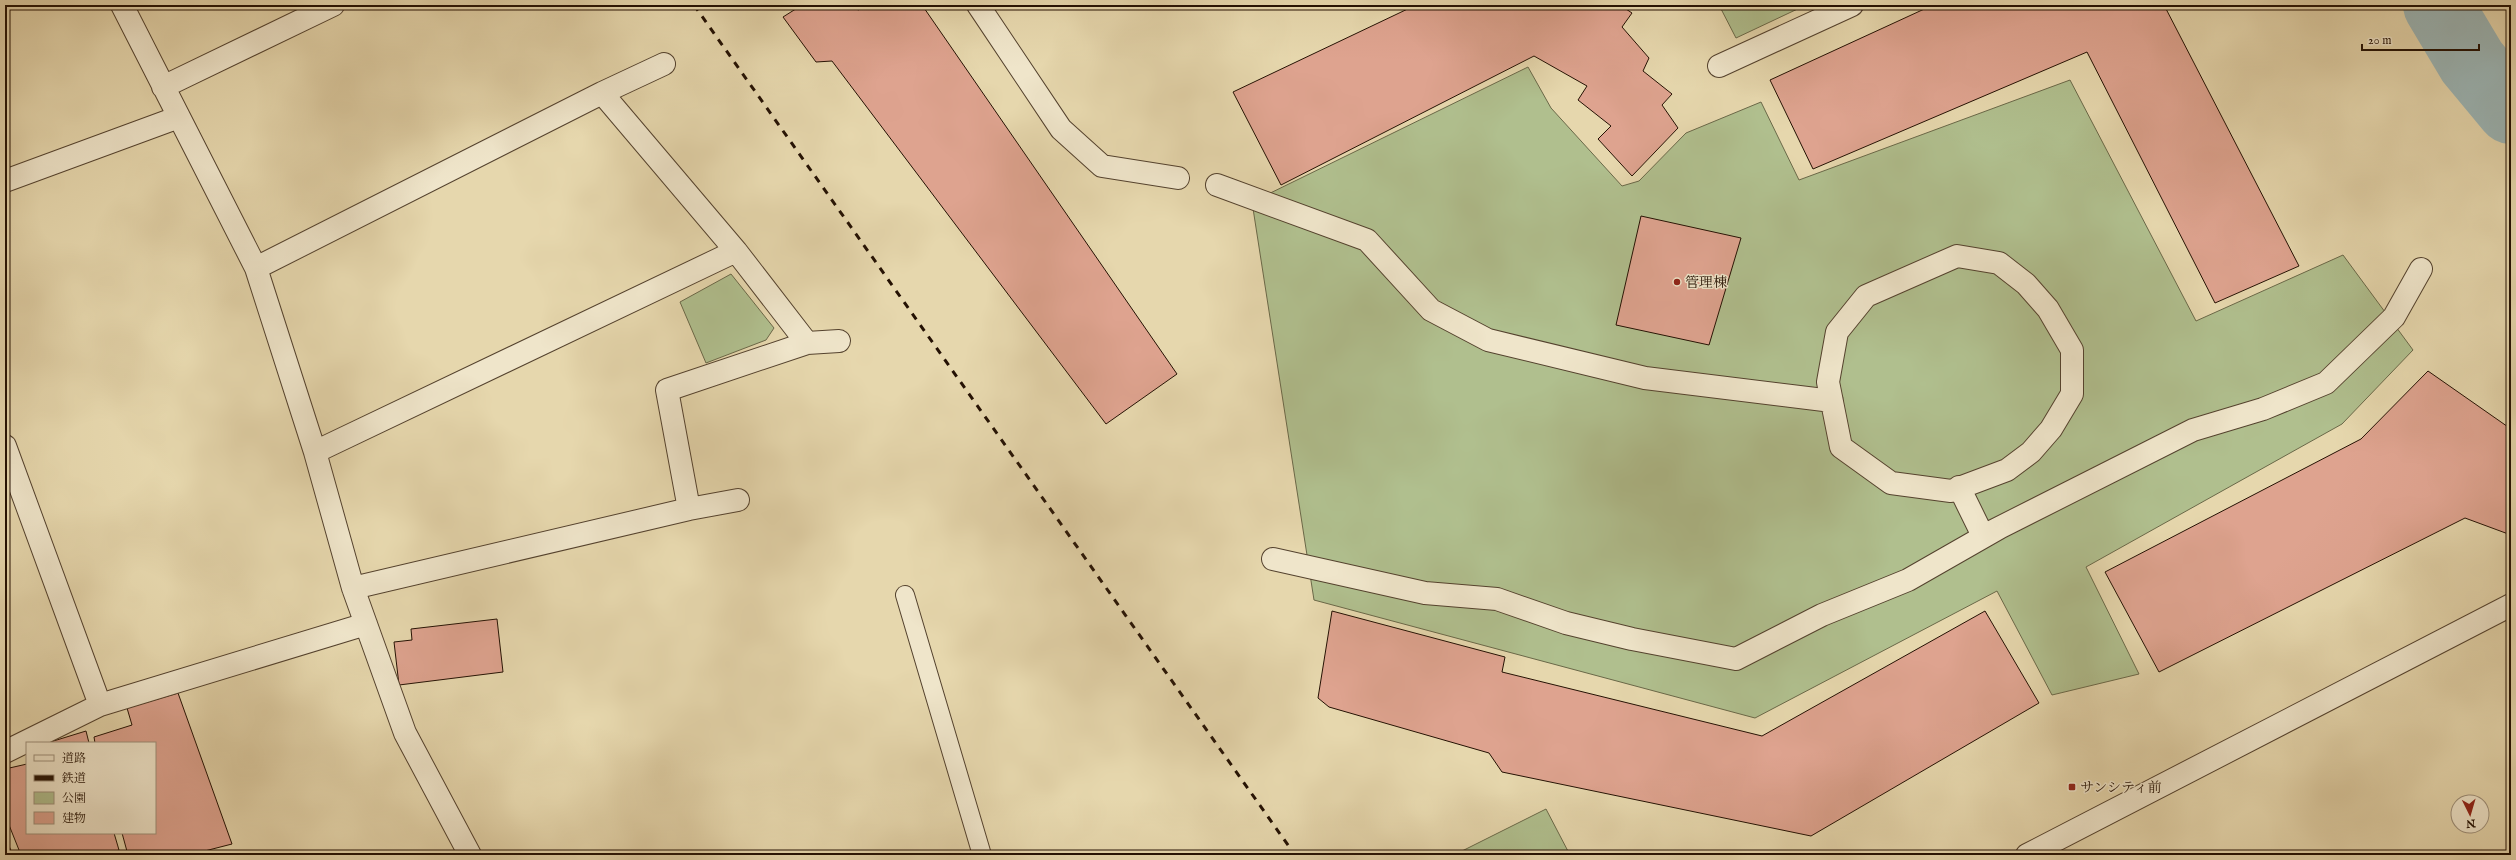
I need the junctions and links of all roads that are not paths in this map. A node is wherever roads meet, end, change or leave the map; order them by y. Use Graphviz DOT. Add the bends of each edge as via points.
graph roads {
  1 [pos="122,5"];
  2 [pos="333,5"];
  3 [pos="978,5"];
  4 [pos="1852,5"];
  5 [pos="664,64"];
  6 [pos="1719,66"];
  7 [pos="163,87"];
  8 [pos="602,93"];
  9 [pos="179,116"];
  10 [pos="1178,178"];
  11 [pos="5,181"];
  12 [pos="1217,184"];
  13 [pos="736,251"];
  14 [pos="256,268"];
  15 [pos="2421,269"];
  16 [pos="839,341"];
  17 [pos="807,343"];
  18 [pos="1832,401"];
  19 [pos="5,446"];
  20 [pos="315,452"];
  21 [pos="1959,488"];
  22 [pos="738,500"];
  23 [pos="689,509"];
  24 [pos="1999,528"];
  25 [pos="1272,559"];
  26 [pos="353,588"];
  27 [pos="905,595"];
  28 [pos="2511,605"];
  29 [pos="366,624"];
  30 [pos="100,706"];
  31 [pos="5,752"];
  32 [pos="470,855"];
  33 [pos="982,855"];
  34 [pos="2027,855"];
  1 -- 7 [label="street"];
  2 -- 7 [label="street"];
  3 -- 10 [label="street" via="1061,129 1102,166"];
  4 -- 6 [label="street"];
  5 -- 8 [label="street"];
  7 -- 9 [label="street"];
  8 -- 13 [label="street"];
  8 -- 14 [label="street"];
  9 -- 11 [label="street"];
  9 -- 14 [label="street"];
  12 -- 18 [label="street" via="1367,240 1431,310 1488,340 1645,378"];
  13 -- 17 [label="street"];
  13 -- 20 [label="street"];
  14 -- 20 [label="street"];
  15 -- 24 [label="street" via="2394,317 2326,383 2263,409 2193,430"];
  16 -- 17 [label="street"];
  17 -- 23 [label="street" via="666,390"];
  18 -- 21 [label="street" via="1841,447 1891,483 1951,491"];
  18 -- 21 [label="street" via="1828,382 1837,332 1866,296 1957,256 1999,263 2026,284 2048,309 2072,350 2072,394 2051,429 2031,452 2007,470"];
  19 -- 30 [label="street"];
  20 -- 26 [label="street"];
  21 -- 24 [label="street" via="1983,536"];
  22 -- 23 [label="street"];
  23 -- 26 [label="street"];
  24 -- 25 [label="street" via="1908,580 1822,615 1736,659 1566,623 1497,600 1425,593"];
  26 -- 29 [label="street"];
  27 -- 33 [label="lane"];
  28 -- 34 [label="street"];
  29 -- 30 [label="street"];
  29 -- 32 [label="street" via="405,733"];
  30 -- 31 [label="street"];
}
